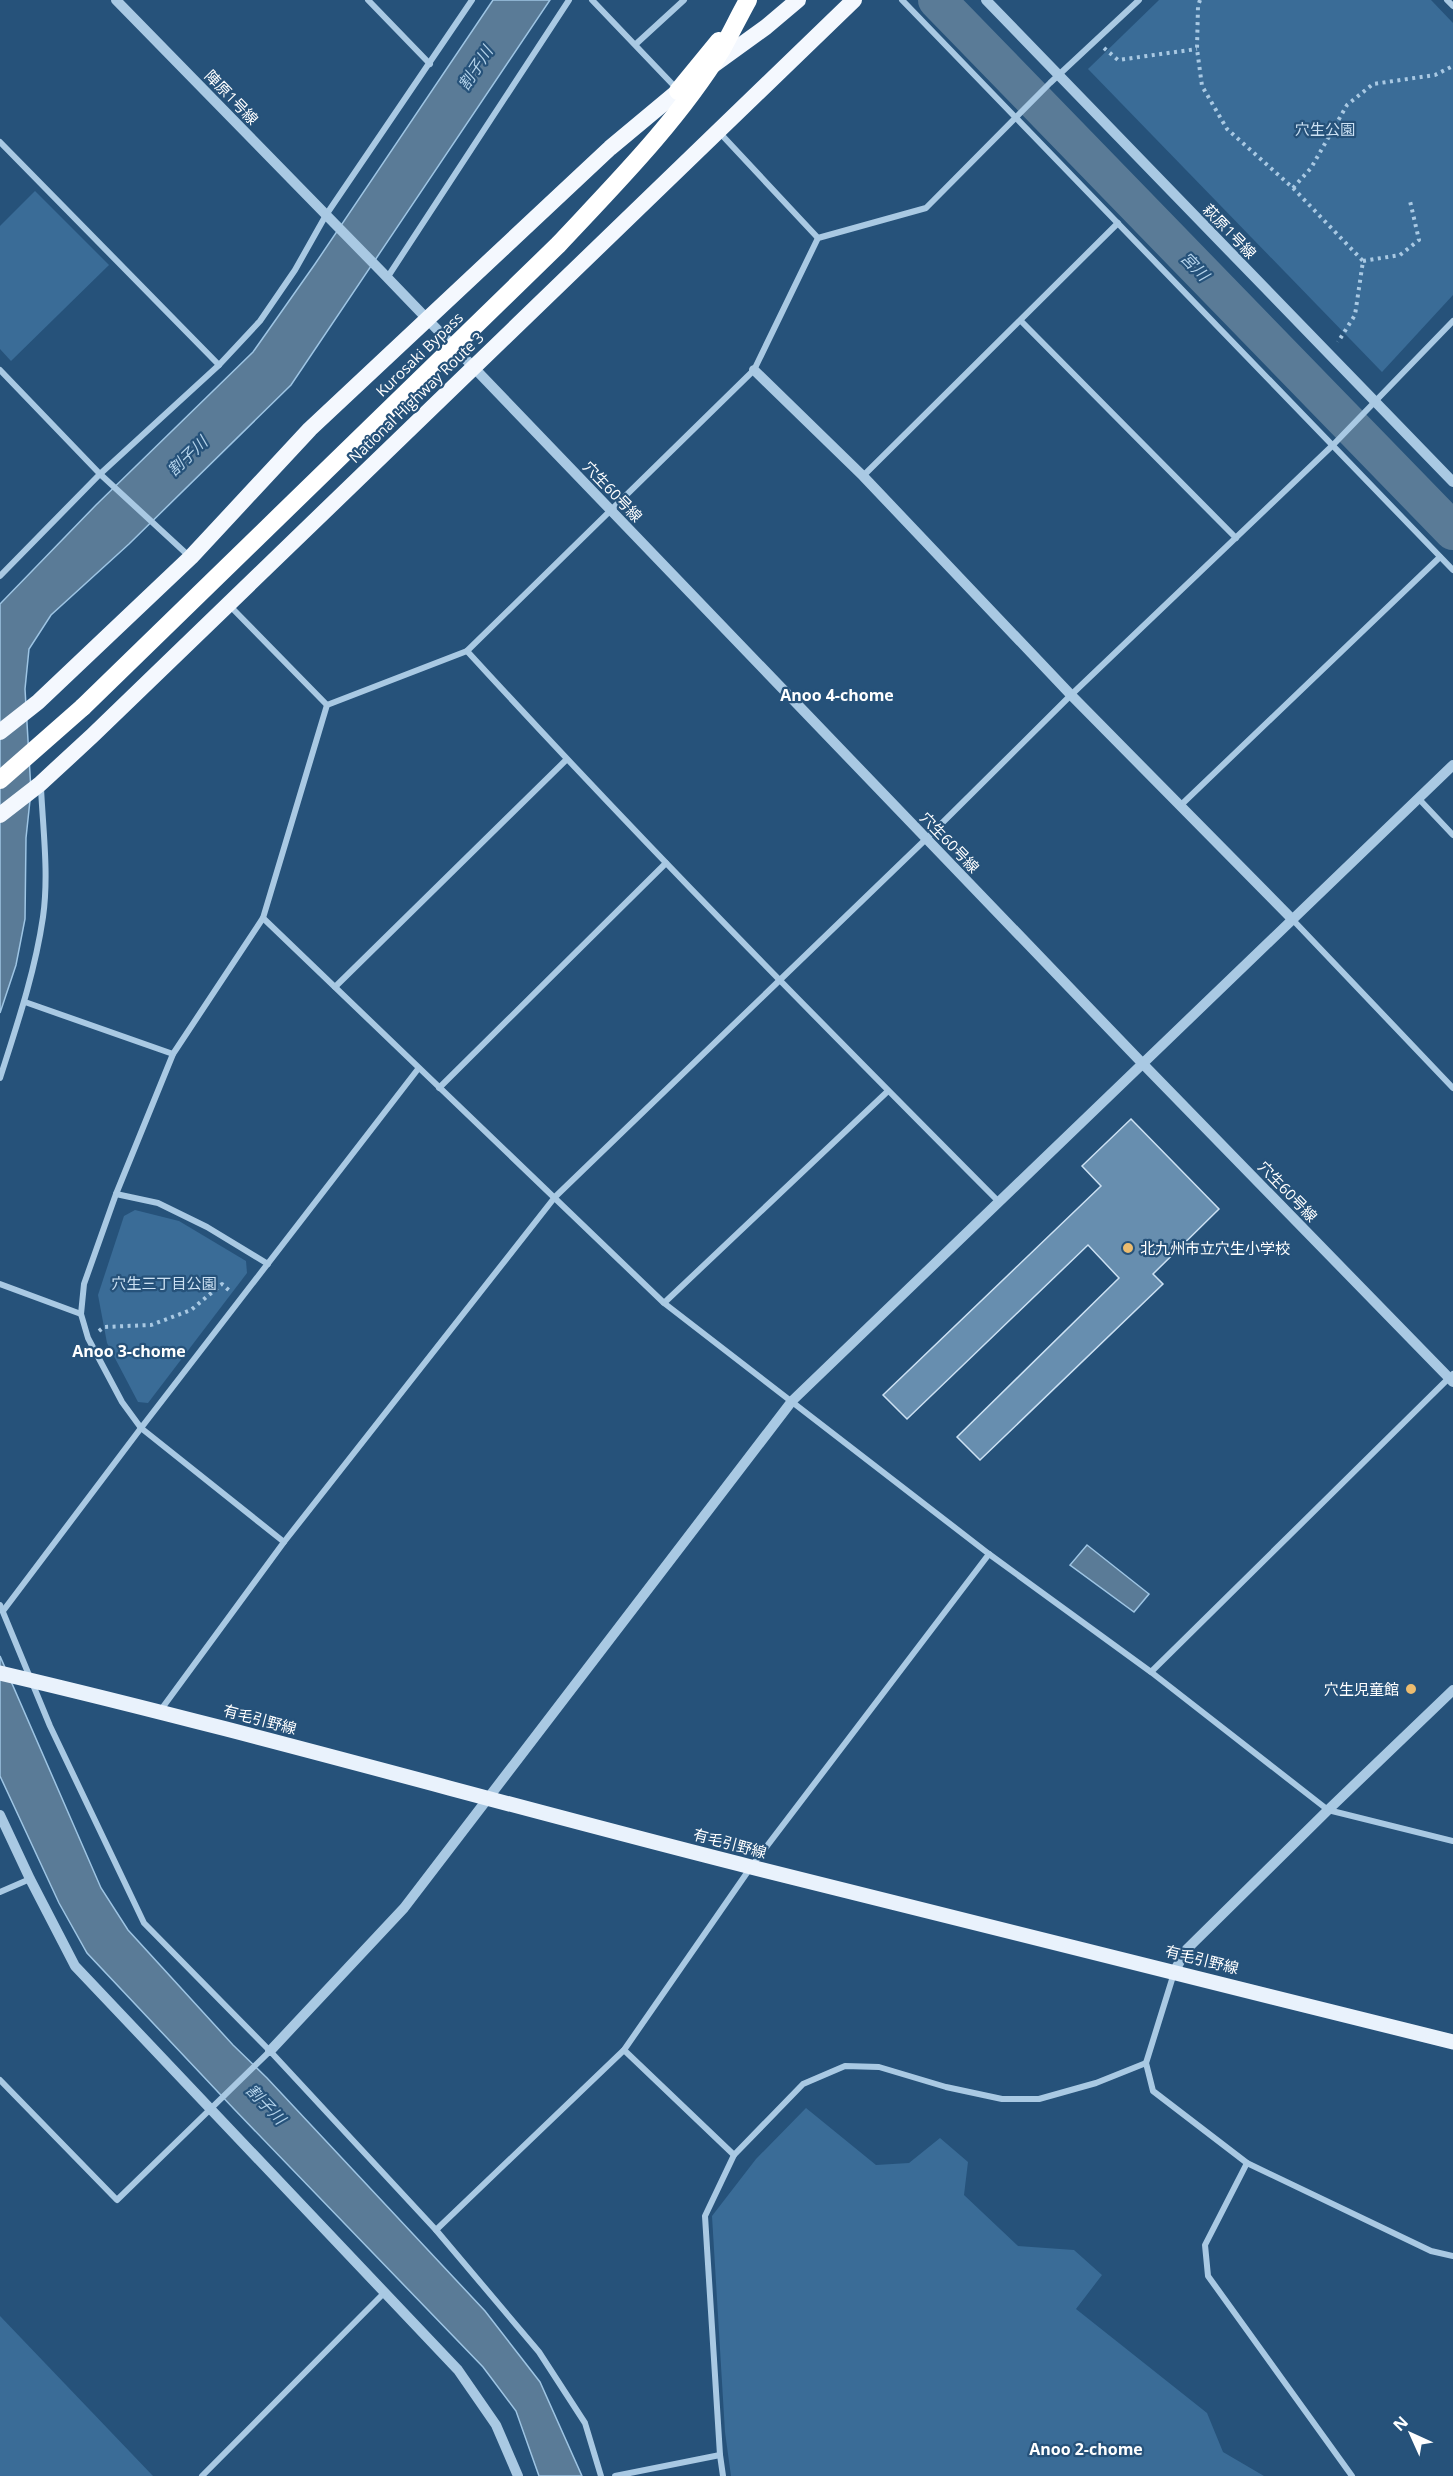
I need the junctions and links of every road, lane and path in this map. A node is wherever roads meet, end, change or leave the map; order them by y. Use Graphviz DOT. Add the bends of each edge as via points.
graph roads {
  1 [pos="116,0"];
  2 [pos="369,0"];
  3 [pos="472,0"];
  4 [pos="569,0"];
  5 [pos="592,0"];
  6 [pos="684,0"];
  7 [pos="747,0"];
  8 [pos="754,0"];
  9 [pos="798,0"];
  10 [pos="854,0"];
  11 [pos="902,0"];
  12 [pos="986,0"];
  13 [pos="1139,0"];
  14 [pos="1200,0"];
  15 [pos="1447,0"];
  16 [pos="1453,6"];
  17 [pos="1096,41"];
  18 [pos="636,44"];
  19 [pos="1197,49"];
  20 [pos="430,64"];
  21 [pos="1453,66"];
  22 [pos="1054,80"];
  23 [pos="678,90"];
  24 [pos="1016,118"];
  25 [pos="719,132"];
  26 [pos="0,142"];
  27 [pos="1293,188"];
  28 [pos="1410,201"];
  29 [pos="326,215"];
  30 [pos="1118,224"];
  31 [pos="818,238"];
  32 [pos="1364,261"];
  33 [pos="384,274"];
  34 [pos="427,321"];
  35 [pos="1020,321"];
  36 [pos="1453,321"];
  37 [pos="1329,354"];
  38 [pos="219,365"];
  39 [pos="472,368"];
  40 [pos="0,370"];
  41 [pos="754,370"];
  42 [pos="1377,402"];
  43 [pos="1334,445"];
  44 [pos="100,474"];
  45 [pos="863,476"];
  46 [pos="1453,482"];
  47 [pos="610,509"];
  48 [pos="1236,538"];
  49 [pos="191,557"];
  50 [pos="1440,557"];
  51 [pos="1453,570"];
  52 [pos="0,576"];
  53 [pos="227,604"];
  54 [pos="467,651"];
  55 [pos="1071,695"];
  56 [pos="327,705"];
  57 [pos="0,732"];
  58 [pos="566,760"];
  59 [pos="1453,765"];
  60 [pos="0,780"];
  61 [pos="35,787"];
  62 [pos="1419,799"];
  63 [pos="1181,805"];
  64 [pos="0,815"];
  65 [pos="1453,835"];
  66 [pos="926,839"];
  67 [pos="666,863"];
  68 [pos="262,918"];
  69 [pos="1292,919"];
  70 [pos="779,980"];
  71 [pos="335,987"];
  72 [pos="25,1002"];
  73 [pos="173,1054"];
  74 [pos="1143,1064"];
  75 [pos="418,1069"];
  76 [pos="0,1078"];
  77 [pos="439,1088"];
  78 [pos="1453,1088"];
  79 [pos="888,1091"];
  80 [pos="116,1194"];
  81 [pos="555,1197"];
  82 [pos="999,1202"];
  83 [pos="268,1264"];
  84 [pos="0,1284"];
  85 [pos="241,1300"];
  86 [pos="664,1303"];
  87 [pos="81,1314"];
  88 [pos="88,1338"];
  89 [pos="1452,1378"];
  90 [pos="792,1401"];
  91 [pos="141,1428"];
  92 [pos="284,1542"];
  93 [pos="989,1554"];
  94 [pos="2,1608"];
  95 [pos="1150,1672"];
  96 [pos="0,1674"];
  97 [pos="27,1680"];
  98 [pos="1453,1690"];
  99 [pos="159,1711"];
  100 [pos="489,1798"];
  101 [pos="1328,1810"];
  102 [pos="0,1815"];
  103 [pos="1453,1841"];
  104 [pos="751,1867"];
  105 [pos="30,1879"];
  106 [pos="0,1892"];
  107 [pos="1175,1970"];
  108 [pos="1453,2042"];
  109 [pos="624,2050"];
  110 [pos="267,2054"];
  111 [pos="1146,2063"];
  112 [pos="0,2080"];
  113 [pos="210,2109"];
  114 [pos="734,2155"];
  115 [pos="1247,2163"];
  116 [pos="436,2230"];
  117 [pos="1453,2256"];
  118 [pos="386,2292"];
  119 [pos="720,2455"];
  120 [pos="202,2476"];
  121 [pos="518,2476"];
  122 [pos="601,2476"];
  123 [pos="615,2476"];
  124 [pos="723,2476"];
  125 [pos="1352,2476"];
  1 -- 29 [label="street, 陣原1号線"];
  2 -- 20 [label="street"];
  3 -- 20 [label="street"];
  4 -- 33 [label="street"];
  5 -- 18 [label="street"];
  6 -- 18 [label="street"];
  7 -- 60 [label="highway, Kurosaki Bypass, bridge" via="722,48 686,101 558,245 83,707"];
  8 -- 23 [label="highway"];
  9 -- 23 [label="highway"];
  10 -- 25 [label="highway, National Highway Route 3"];
  11 -- 24 [label="street"];
  12 -- 22 [label="street, 萩原1号線"];
  13 -- 17 [label="street"];
  14 -- 19 [label="path"];
  15 -- 16 [label="street"];
  17 -- 19 [label="path" via="1118,60"];
  17 -- 22 [label="street"];
  18 -- 23 [label="street"];
  19 -- 27 [label="path" via="1202,86 1227,129"];
  20 -- 29 [label="street"];
  21 -- 27 [label="path" via="1435,75 1373,84 1347,105 1311,168"];
  22 -- 24 [label="street"];
  22 -- 37 [label="street, 萩原1号線"];
  23 -- 34 [label="highway" via="610,148"];
  24 -- 30 [label="street"];
  24 -- 31 [label="street" via="926,208"];
  25 -- 31 [label="street"];
  25 -- 39 [label="highway, National Highway Route 3"];
  26 -- 38 [label="street"];
  27 -- 32 [label="path"];
  28 -- 32 [label="path" via="1419,240 1400,255"];
  29 -- 33 [label="street, 陣原1号線"];
  29 -- 38 [label="street" via="260,321"];
  30 -- 35 [label="street"];
  30 -- 43 [label="street"];
  31 -- 41 [label="street"];
  32 -- 37 [label="path" via="1355,315"];
  33 -- 34 [label="street, 穴生60号線"];
  34 -- 39 [label="street, 穴生60号線"];
  34 -- 49 [label="highway" via="310,429"];
  35 -- 45 [label="street"];
  35 -- 48 [label="street"];
  36 -- 42 [label="street"];
  37 -- 42 [label="street, 萩原1号線"];
  38 -- 44 [label="street"];
  39 -- 47 [label="street, 穴生60号線"];
  39 -- 53 [label="highway, National Highway Route 3"];
  40 -- 44 [label="street"];
  41 -- 45 [label="street"];
  41 -- 47 [label="street"];
  42 -- 43 [label="street"];
  42 -- 46 [label="street, 萩原1号線"];
  43 -- 48 [label="street"];
  43 -- 50 [label="street"];
  44 -- 49 [label="street"];
  44 -- 52 [label="street"];
  45 -- 55 [label="street"];
  47 -- 54 [label="street"];
  47 -- 66 [label="street, 穴生60号線"];
  48 -- 55 [label="street"];
  49 -- 57 [label="highway" via="38,702"];
  50 -- 51 [label="street"];
  50 -- 63 [label="street"];
  53 -- 56 [label="street"];
  53 -- 61 [label="highway, National Highway Route 3"];
  54 -- 56 [label="street"];
  54 -- 58 [label="street"];
  55 -- 63 [label="street"];
  55 -- 66 [label="street"];
  56 -- 68 [label="street"];
  58 -- 67 [label="street"];
  58 -- 71 [label="street"];
  59 -- 62 [label="street"];
  61 -- 64 [label="highway, National Highway Route 3"];
  61 -- 72 [label="street" via="45,873 44,916"];
  62 -- 65 [label="street"];
  62 -- 69 [label="street"];
  63 -- 69 [label="street"];
  66 -- 70 [label="street"];
  66 -- 74 [label="street, 穴生60号線"];
  67 -- 70 [label="street"];
  67 -- 77 [label="street"];
  68 -- 71 [label="street"];
  68 -- 73 [label="street"];
  69 -- 74 [label="street"];
  69 -- 78 [label="street"];
  70 -- 79 [label="street"];
  70 -- 81 [label="street"];
  71 -- 75 [label="street"];
  72 -- 73 [label="street"];
  72 -- 76 [label="street"];
  73 -- 80 [label="street"];
  74 -- 82 [label="street"];
  74 -- 89 [label="street, 穴生60号線"];
  75 -- 77 [label="street"];
  75 -- 83 [label="street"];
  77 -- 81 [label="street"];
  79 -- 82 [label="street"];
  79 -- 86 [label="street"];
  80 -- 83 [label="street" via="158,1203"];
  80 -- 87 [label="street" via="84,1284"];
  81 -- 86 [label="street"];
  81 -- 92 [label="street"];
  82 -- 90 [label="street"];
  83 -- 85 [label="street"];
  84 -- 87 [label="street"];
  85 -- 88 [label="path" via="222,1284 191,1310 151,1325 104,1327"];
  85 -- 91 [label="street"];
  86 -- 90 [label="street"];
  87 -- 88 [label="street"];
  88 -- 91 [label="street" via="122,1402"];
  89 -- 95 [label="street"];
  90 -- 93 [label="street"];
  90 -- 100 [label="street"];
  91 -- 92 [label="street"];
  91 -- 94 [label="street"];
  92 -- 99 [label="street"];
  93 -- 95 [label="street"];
  93 -- 104 [label="street"];
  94 -- 97 [label="street"];
  95 -- 101 [label="street"];
  96 -- 97 [label="main road, 有毛引野線"];
  97 -- 99 [label="main road, 有毛引野線"];
  97 -- 110 [label="street" via="144,1923"];
  98 -- 101 [label="street"];
  99 -- 100 [label="main road, 有毛引野線"];
  100 -- 104 [label="main road, 有毛引野線"];
  100 -- 110 [label="street" via="404,1908"];
  101 -- 103 [label="street"];
  101 -- 107 [label="street" via="1187,1949"];
  102 -- 105 [label="street"];
  104 -- 107 [label="main road, 有毛引野線"];
  104 -- 109 [label="street"];
  105 -- 106 [label="street"];
  105 -- 113 [label="street" via="75,1966"];
  107 -- 108 [label="main road, 有毛引野線"];
  107 -- 111 [label="street"];
  109 -- 114 [label="street"];
  109 -- 116 [label="street"];
  110 -- 113 [label="street"];
  110 -- 116 [label="street"];
  111 -- 114 [label="street" via="1096,2083 1039,2098 1002,2099 879,2067 845,2066 803,2084"];
  111 -- 115 [label="street" via="1153,2091"];
  112 -- 113 [label="street" via="117,2200"];
  113 -- 118 [label="street"];
  114 -- 119 [label="street" via="705,2216"];
  115 -- 117 [label="street" via="1431,2251"];
  115 -- 125 [label="street" via="1205,2245 1208,2276"];
  116 -- 122 [label="street" via="539,2352 585,2422"];
  118 -- 120 [label="street"];
  118 -- 121 [label="street" via="458,2370 496,2425"];
  119 -- 123 [label="street"];
  119 -- 124 [label="street"];
}
